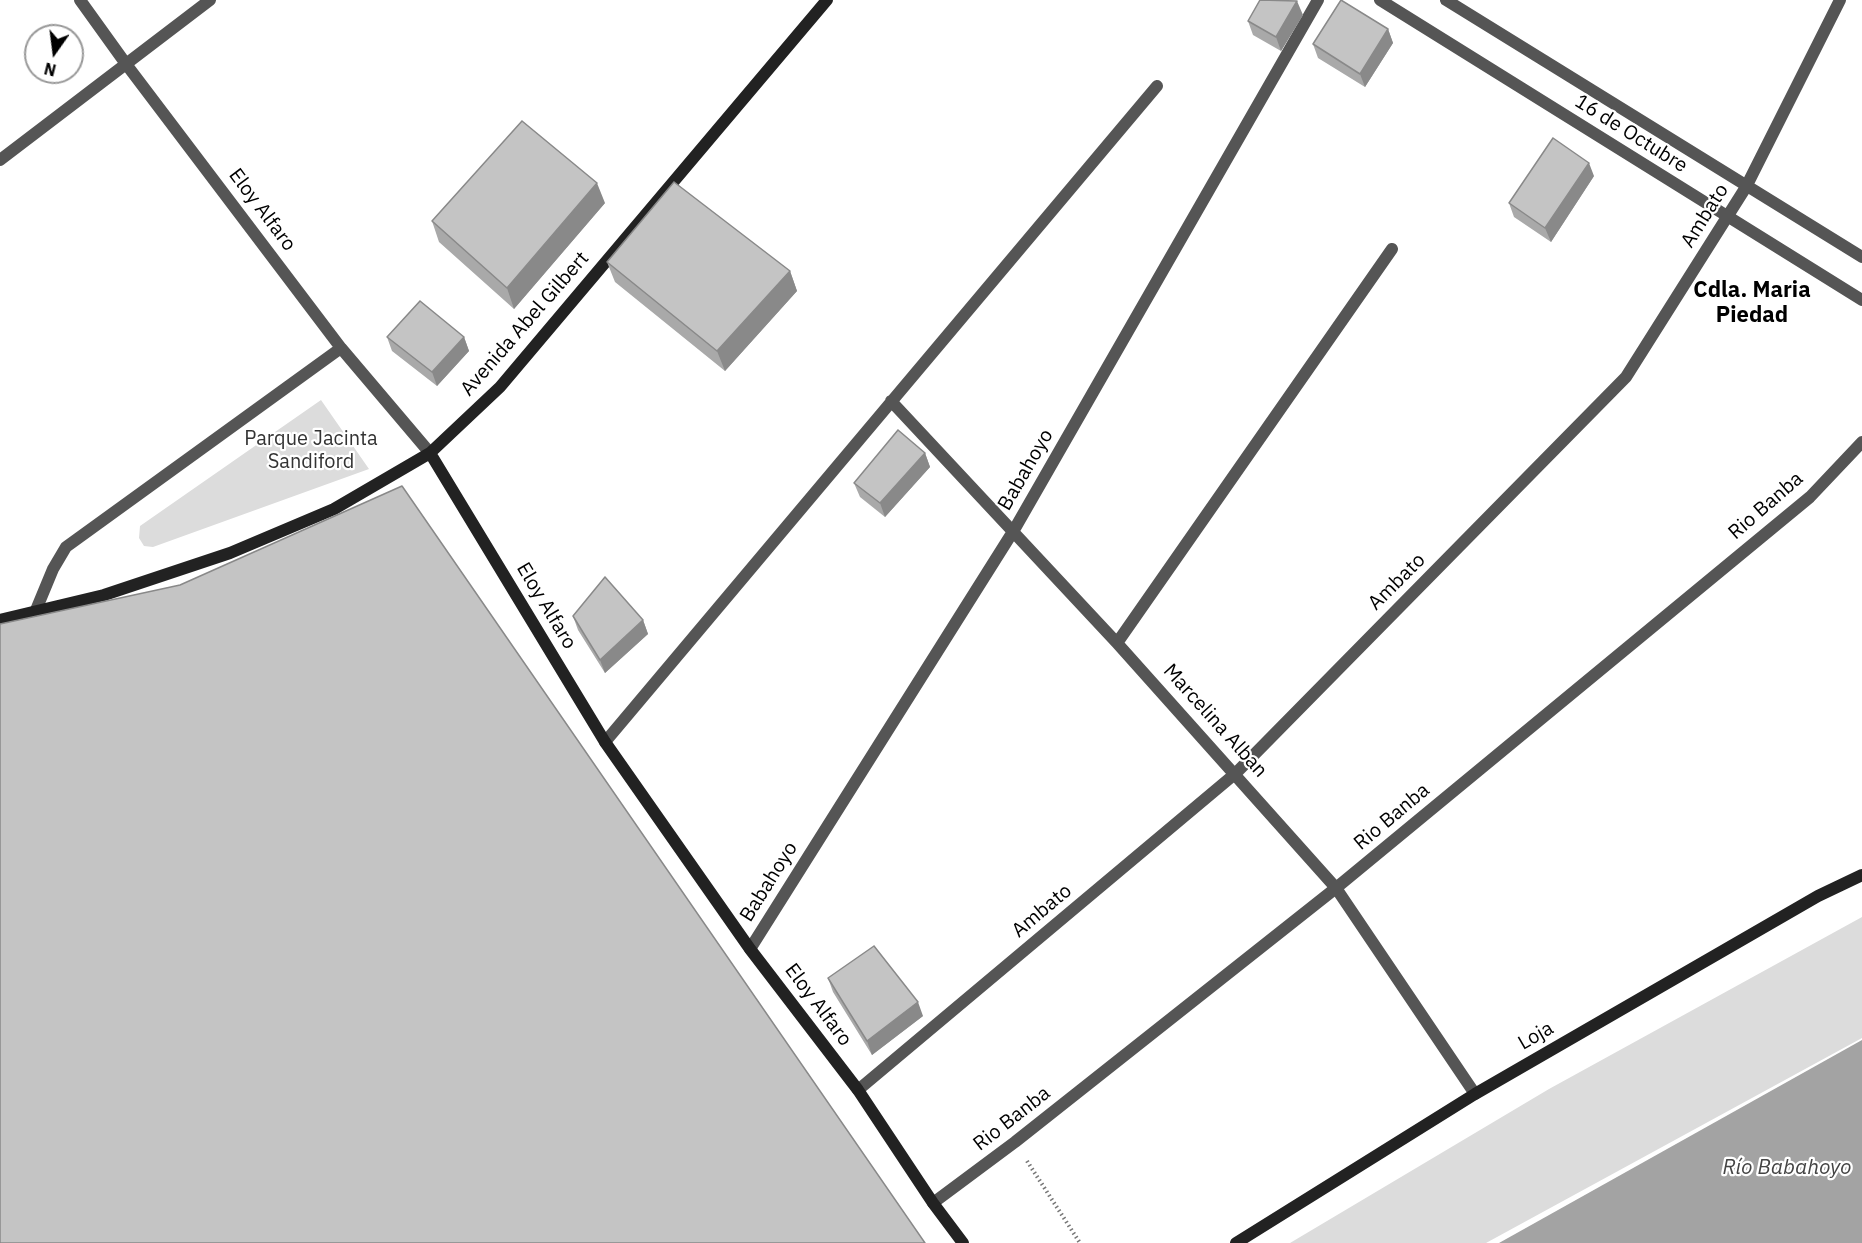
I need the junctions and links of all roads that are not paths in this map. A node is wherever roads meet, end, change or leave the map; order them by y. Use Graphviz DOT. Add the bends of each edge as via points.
graph roads {
  1 [pos="80,0"];
  2 [pos="210,0"];
  3 [pos="828,0"];
  4 [pos="1318,0"];
  5 [pos="1380,0"];
  6 [pos="1446,0"];
  7 [pos="1840,0"];
  8 [pos="126,64"];
  9 [pos="1157,86"];
  10 [pos="0,160"];
  11 [pos="1746,187"];
  12 [pos="1728,218"];
  13 [pos="1392,249"];
  14 [pos="1862,257"];
  15 [pos="1862,300"];
  16 [pos="341,348"];
  17 [pos="891,401"];
  18 [pos="1862,442"];
  19 [pos="430,453"];
  20 [pos="1014,530"];
  21 [pos="36,610"];
  22 [pos="0,620"];
  23 [pos="1117,642"];
  24 [pos="606,742"];
  25 [pos="1236,773"];
  26 [pos="1862,875"];
  27 [pos="1336,888"];
  28 [pos="750,949"];
  29 [pos="858,1090"];
  30 [pos="1475,1094"];
  31 [pos="933,1203"];
  32 [pos="963,1243"];
  33 [pos="1236,1243"];
  1 -- 8 [label="street, Eloy Alfaro"];
  2 -- 8 [label="street"];
  3 -- 19 [label="street, Avenida Abel Gilbert" via="500,387"];
  4 -- 20 [label="street, Babahoyo"];
  5 -- 12 [label="street, 16 de Octubre"];
  6 -- 11 [label="street, 16 de Octubre"];
  7 -- 11 [label="street, Ambato"];
  8 -- 10 [label="street"];
  8 -- 16 [label="street, Eloy Alfaro"];
  9 -- 17 [label="street"];
  11 -- 12 [label="street, Ambato"];
  11 -- 14 [label="street, 16 de Octubre"];
  12 -- 15 [label="street, 16 de Octubre"];
  12 -- 25 [label="street, Ambato" via="1626,377"];
  13 -- 23 [label="street"];
  16 -- 19 [label="street, Eloy Alfaro"];
  16 -- 21 [label="street" via="66,547"];
  17 -- 20 [label="street, Marcelina Alban"];
  17 -- 24 [label="street"];
  18 -- 27 [label="street, Rio Banba" via="1810,497"];
  19 -- 21 [label="street, Avenida Abel Gilbert" via="334,509 230,553 104,595"];
  19 -- 24 [label="street, Eloy Alfaro"];
  20 -- 23 [label="street, Marcelina Alban"];
  20 -- 28 [label="street, Babahoyo"];
  21 -- 22 [label="street, Avenida Abel Gilbert"];
  23 -- 25 [label="street, Marcelina Alban"];
  24 -- 28 [label="street, Eloy Alfaro"];
  25 -- 27 [label="street, Marcelina Alban"];
  25 -- 29 [label="street, Ambato"];
  26 -- 30 [label="street, Loja" via="1818,896"];
  27 -- 30 [label="street, Marcelina Alban"];
  27 -- 31 [label="street, Rio Banba"];
  28 -- 29 [label="street, Eloy Alfaro"];
  29 -- 31 [label="street, Eloy Alfaro"];
  30 -- 33 [label="street, Loja"];
  31 -- 32 [label="street, Eloy Alfaro"];
}
